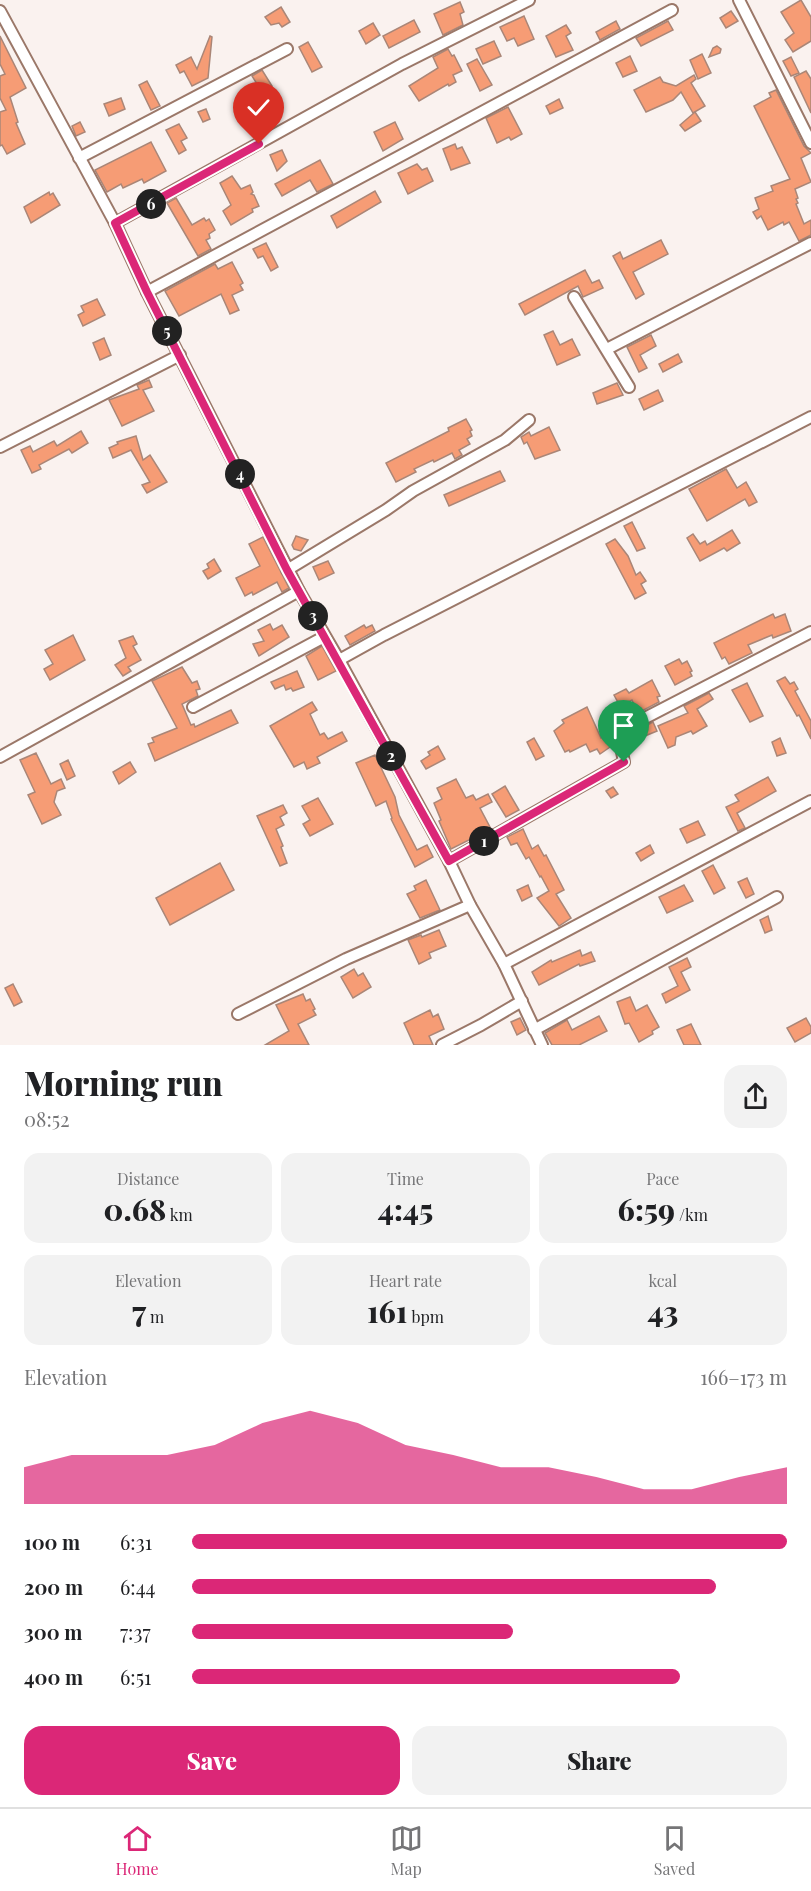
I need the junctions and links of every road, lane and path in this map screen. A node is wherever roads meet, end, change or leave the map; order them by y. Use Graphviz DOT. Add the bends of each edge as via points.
graph roads {
  1 [pos="529,0"];
  2 [pos="739,0"];
  3 [pos="672,10"];
  4 [pos="0,11"];
  5 [pos="287,49"];
  6 [pos="811,143"];
  7 [pos="79,158"];
  8 [pos="115,223"];
  9 [pos="811,243"];
  10 [pos="147,292"];
  11 [pos="574,297"];
  12 [pos="607,349"];
  13 [pos="180,354"];
  14 [pos="629,387"];
  15 [pos="811,417"];
  16 [pos="529,420"];
  17 [pos="0,447"];
  18 [pos="287,570"];
  19 [pos="299,591"];
  20 [pos="811,632"];
  21 [pos="324,637"];
  22 [pos="339,660"];
  23 [pos="193,707"];
  24 [pos="0,757"];
  25 [pos="811,801"];
  26 [pos="449,861"];
  27 [pos="777,897"];
  28 [pos="470,905"];
  29 [pos="504,964"];
  30 [pos="522,1001"];
  31 [pos="238,1014"];
  32 [pos="534,1030"];
  33 [pos="442,1045"];
  34 [pos="542,1045"];
  1 -- 8 [label="street" via="402,64"];
  2 -- 6 [label="street"];
  3 -- 10 [label="street"];
  4 -- 7 [label="street"];
  5 -- 7 [label="street"];
  7 -- 8 [label="street"];
  8 -- 10 [label="street"];
  9 -- 12 [label="street"];
  10 -- 13 [label="street"];
  11 -- 12 [label="street"];
  12 -- 14 [label="street"];
  13 -- 17 [label="street"];
  13 -- 18 [label="street"];
  15 -- 22 [label="street"];
  16 -- 18 [label="street" via="505,440 422,486"];
  18 -- 19 [label="street"];
  19 -- 21 [label="street"];
  19 -- 24 [label="street"];
  20 -- 26 [label="street" via="618,732 624,762"];
  21 -- 22 [label="street"];
  21 -- 23 [label="street"];
  22 -- 26 [label="street"];
  25 -- 29 [label="street"];
  26 -- 28 [label="street"];
  27 -- 32 [label="street"];
  28 -- 29 [label="street"];
  28 -- 31 [label="street" via="346,959"];
  29 -- 30 [label="street"];
  30 -- 32 [label="street"];
  30 -- 33 [label="street"];
  32 -- 34 [label="street"];
}
